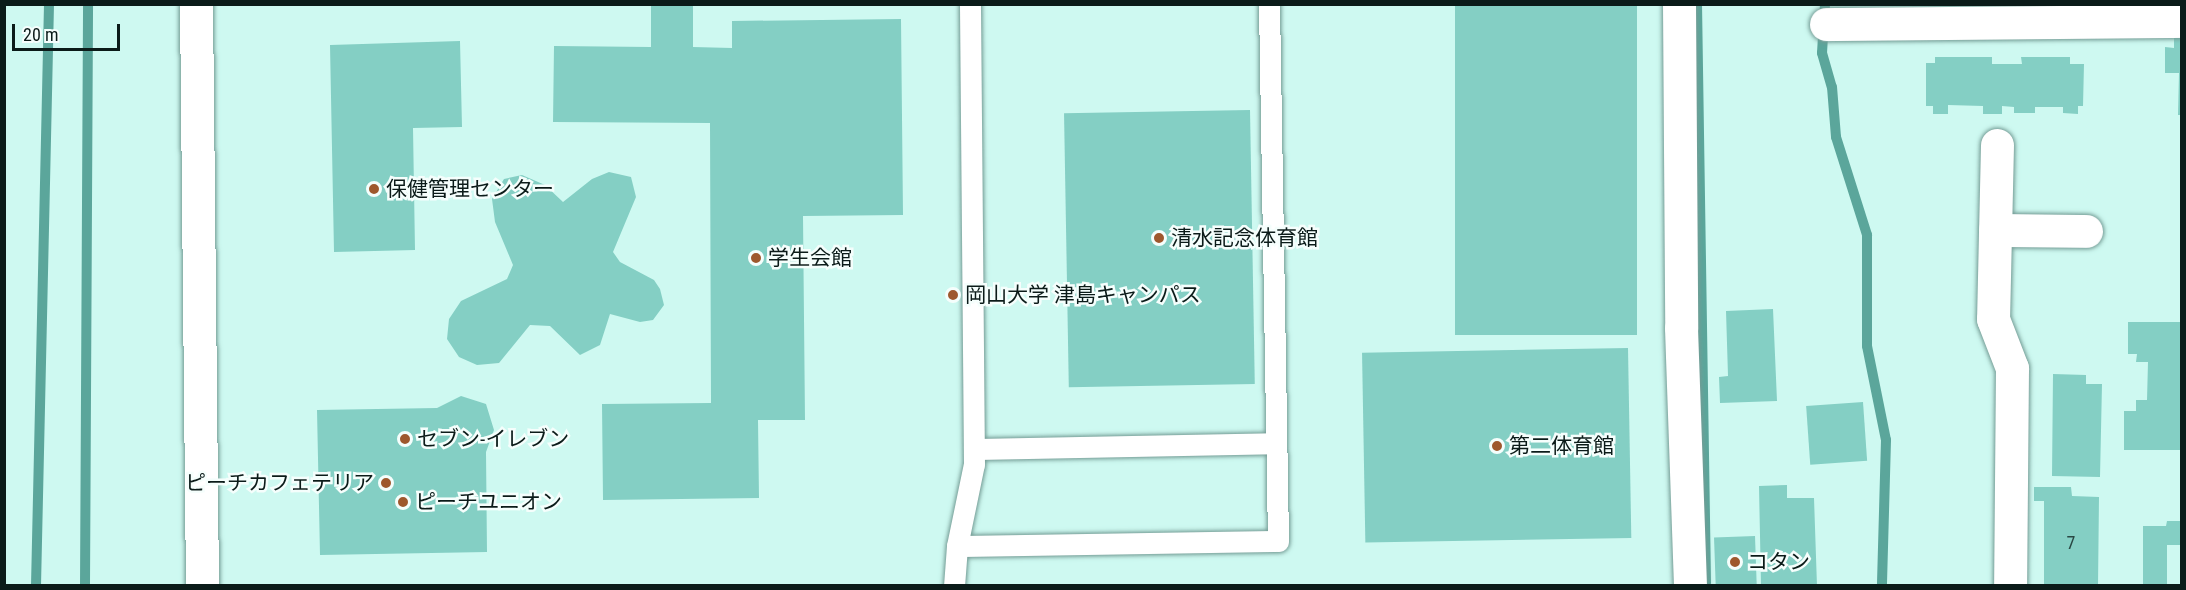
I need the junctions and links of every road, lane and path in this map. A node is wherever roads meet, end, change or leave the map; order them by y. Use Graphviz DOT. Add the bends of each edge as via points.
graph roads {
  1 [pos="196,4"];
  2 [pos="970,4"];
  3 [pos="1269,4"];
  4 [pos="1679,4"];
  5 [pos="2181,21"];
  6 [pos="1826,24"];
  7 [pos="1997,146"];
  8 [pos="1995,230"];
  9 [pos="2086,231"];
  10 [pos="1276,443"];
  11 [pos="974,450"];
  12 [pos="957,546"];
  13 [pos="202,585"];
  14 [pos="954,585"];
  15 [pos="1690,585"];
  16 [pos="2010,585"];
  1 -- 13 [label="street"];
  2 -- 11 [label="lane"];
  3 -- 10 [label="lane"];
  4 -- 15 [label="street" via="1681,328"];
  5 -- 6 [label="street"];
  7 -- 8 [label="street"];
  8 -- 9 [label="street"];
  8 -- 16 [label="street" via="1993,319 2012,368"];
  10 -- 11 [label="lane"];
  10 -- 12 [label="lane" via="1278,542"];
  11 -- 12 [label="lane"];
  12 -- 14 [label="lane"];
}
